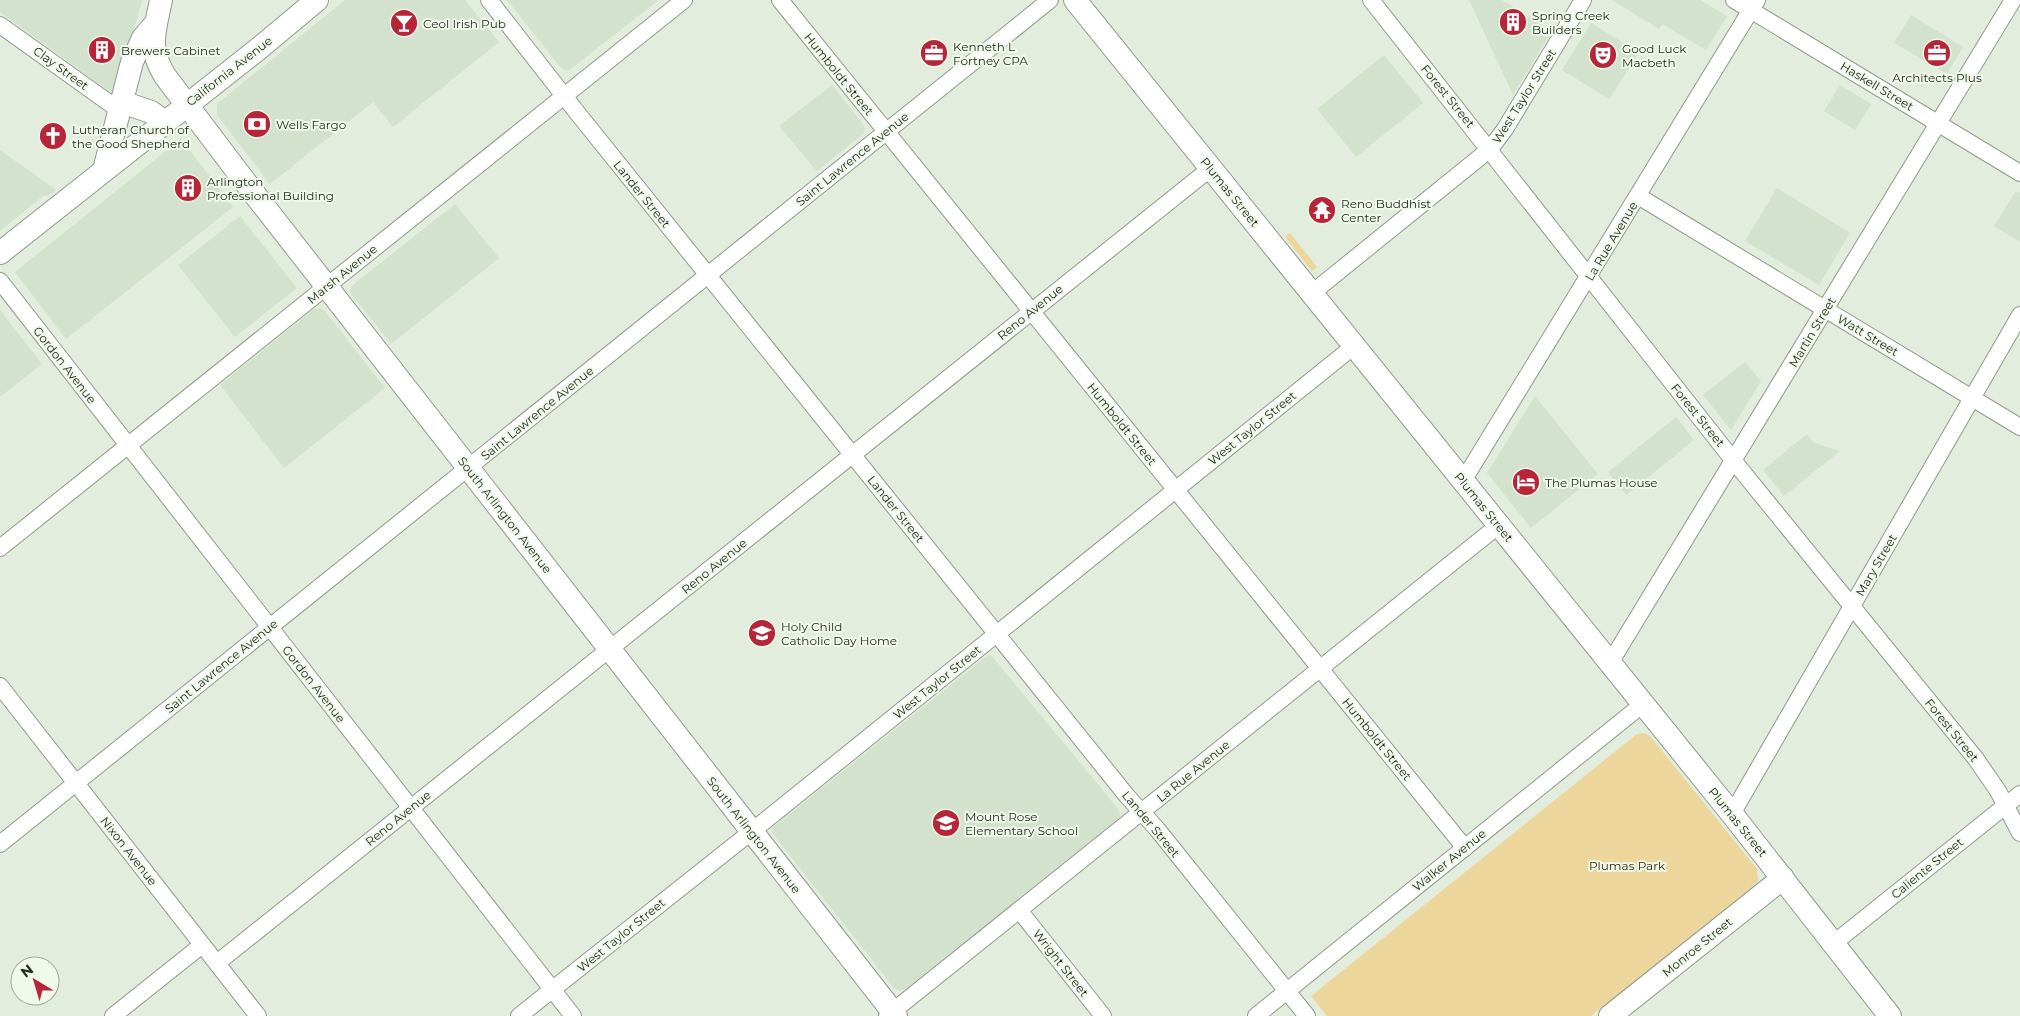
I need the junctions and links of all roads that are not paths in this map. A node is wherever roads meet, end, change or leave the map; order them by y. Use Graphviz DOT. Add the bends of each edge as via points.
graph roads {
  1 [pos="161,0"];
  2 [pos="317,0"];
  3 [pos="489,0"];
  4 [pos="684,0"];
  5 [pos="780,0"];
  6 [pos="1050,0"];
  7 [pos="1075,0"];
  8 [pos="1371,0"];
  9 [pos="1583,0"];
  10 [pos="1734,0"];
  11 [pos="2013,0"];
  12 [pos="1754,5"];
  13 [pos="156,23"];
  14 [pos="0,25"];
  15 [pos="565,96"];
  16 [pos="122,102"];
  17 [pos="186,105"];
  18 [pos="165,122"];
  19 [pos="1937,122"];
  20 [pos="887,132"];
  21 [pos="1490,149"];
  22 [pos="1211,168"];
  23 [pos="104,170"];
  24 [pos="2020,173"];
  25 [pos="1638,196"];
  26 [pos="0,253"];
  27 [pos="708,276"];
  28 [pos="1588,278"];
  29 [pos="0,281"];
  30 [pos="326,286"];
  31 [pos="1312,293"];
  32 [pos="1825,309"];
  33 [pos="1031,311"];
  34 [pos="2020,315"];
  35 [pos="1354,346"];
  36 [pos="1971,398"];
  37 [pos="2020,427"];
  38 [pos="128,445"];
  39 [pos="852,455"];
  40 [pos="1733,460"];
  41 [pos="469,469"];
  42 [pos="1463,481"];
  43 [pos="1176,490"];
  44 [pos="1498,525"];
  45 [pos="0,548"];
  46 [pos="1852,606"];
  47 [pos="269,627"];
  48 [pos="997,634"];
  49 [pos="610,650"];
  50 [pos="1610,663"];
  51 [pos="1320,669"];
  52 [pos="0,686"];
  53 [pos="1642,704"];
  54 [pos="76,783"];
  55 [pos="2020,794"];
  56 [pos="2005,805"];
  57 [pos="410,808"];
  58 [pos="1142,812"];
  59 [pos="1732,814"];
  60 [pos="751,832"];
  61 [pos="2020,833"];
  62 [pos="0,844"];
  63 [pos="1465,848"];
  64 [pos="1783,878"];
  65 [pos="1019,910"];
  66 [pos="1834,943"];
  67 [pos="202,945"];
  68 [pos="217,963"];
  69 [pos="553,989"];
  70 [pos="1287,991"];
  71 [pos="892,1015"];
  72 [pos="113,1016"];
  73 [pos="258,1016"];
  74 [pos="519,1016"];
  75 [pos="574,1016"];
  76 [pos="1103,1016"];
  77 [pos="1256,1016"];
  78 [pos="1307,1016"];
  79 [pos="1610,1016"];
  80 [pos="1890,1016"];
  1 -- 13 [label="main road, South Arlington Avenue"];
  2 -- 17 [label="main road, California Avenue"];
  3 -- 15 [label="street, Lander Street"];
  4 -- 15 [label="street, Marsh Avenue"];
  5 -- 20 [label="street, Humboldt Street"];
  6 -- 20 [label="street, Saint Lawrence Avenue"];
  7 -- 22 [label="main road, Plumas Street"];
  8 -- 21 [label="street, Forest Street"];
  9 -- 21 [label="street, West Taylor Street"];
  10 -- 12 [label="street, Haskell Street"];
  11 -- 19 [label="street, Martin Street"];
  12 -- 19 [label="street, Haskell Street"];
  12 -- 25 [label="street, La Rue Avenue"];
  13 -- 16 [label="main road" via="137,50"];
  13 -- 17 [label="main road, South Arlington Avenue" via="153,50 157,63"];
  14 -- 16 [label="street, Clay Street" via="112,105"];
  15 -- 27 [label="street, Lander Street"];
  15 -- 30 [label="street, Marsh Avenue"];
  16 -- 18 [label="main road" via="152,112"];
  16 -- 23 [label="main road"];
  17 -- 18 [label="main road, California Avenue"];
  17 -- 30 [label="main road, South Arlington Avenue"];
  18 -- 23 [label="main road, California Avenue"];
  19 -- 24 [label="street, Haskell Street"];
  19 -- 32 [label="street, Martin Street"];
  20 -- 27 [label="street, Saint Lawrence Avenue"];
  20 -- 33 [label="street, Humboldt Street"];
  21 -- 28 [label="street, Forest Street"];
  21 -- 31 [label="street, West Taylor Street"];
  22 -- 31 [label="main road, Plumas Street"];
  22 -- 33 [label="street, Reno Avenue"];
  23 -- 26 [label="main road, California Avenue"];
  25 -- 28 [label="street, La Rue Avenue"];
  25 -- 32 [label="street, Watt Street"];
  27 -- 39 [label="street, Lander Street"];
  27 -- 41 [label="street, Saint Lawrence Avenue"];
  28 -- 40 [label="street, Forest Street"];
  28 -- 42 [label="street, La Rue Avenue"];
  29 -- 38 [label="street, Gordon Avenue"];
  30 -- 38 [label="street, Marsh Avenue"];
  30 -- 41 [label="main road, South Arlington Avenue"];
  31 -- 35 [label="main road, Plumas Street"];
  32 -- 36 [label="street, Watt Street"];
  32 -- 40 [label="street, Martin Street"];
  33 -- 39 [label="street, Reno Avenue"];
  33 -- 43 [label="street, Humboldt Street"];
  34 -- 36 [label="street, Mary Street"];
  35 -- 42 [label="main road, Plumas Street"];
  35 -- 43 [label="street, West Taylor Street"];
  36 -- 37 [label="street, Watt Street"];
  36 -- 46 [label="street, Mary Street"];
  38 -- 45 [label="street, Marsh Avenue"];
  38 -- 47 [label="street, Gordon Avenue"];
  39 -- 48 [label="street, Lander Street"];
  39 -- 49 [label="street, Reno Avenue"];
  40 -- 46 [label="street, Forest Street"];
  40 -- 50 [label="street, Martin Street"];
  41 -- 47 [label="street, Saint Lawrence Avenue"];
  41 -- 49 [label="main road, South Arlington Avenue"];
  42 -- 44 [label="main road, Plumas Street"];
  43 -- 48 [label="street, West Taylor Street"];
  43 -- 51 [label="street, Humboldt Street"];
  44 -- 50 [label="main road, Plumas Street"];
  44 -- 51 [label="street, La Rue Avenue"];
  46 -- 56 [label="street, Forest Street" via="1988,774"];
  46 -- 59 [label="street, Mary Street"];
  47 -- 54 [label="street, Saint Lawrence Avenue"];
  47 -- 57 [label="street, Gordon Avenue"];
  48 -- 58 [label="street, Lander Street"];
  48 -- 60 [label="street, West Taylor Street"];
  49 -- 57 [label="street, Reno Avenue"];
  49 -- 60 [label="main road, South Arlington Avenue"];
  50 -- 53 [label="main road, Plumas Street"];
  51 -- 58 [label="street, La Rue Avenue"];
  51 -- 63 [label="street, Humboldt Street"];
  52 -- 54 [label="street, Nixon Avenue"];
  53 -- 59 [label="main road, Plumas Street"];
  53 -- 63 [label="street, Walker Avenue"];
  54 -- 62 [label="street, Saint Lawrence Avenue"];
  54 -- 67 [label="street, Nixon Avenue"];
  55 -- 56 [label="street, Caliente Street"];
  56 -- 61 [label="street, Forest Street"];
  56 -- 66 [label="street, Caliente Street"];
  57 -- 68 [label="street, Reno Avenue"];
  57 -- 69 [label="street, Gordon Avenue"];
  58 -- 65 [label="street, La Rue Avenue"];
  58 -- 70 [label="street, Lander Street"];
  59 -- 64 [label="main road, Plumas Street"];
  60 -- 69 [label="street, West Taylor Street"];
  60 -- 71 [label="main road, South Arlington Avenue"];
  63 -- 70 [label="street, Walker Avenue"];
  64 -- 66 [label="main road, Plumas Street"];
  64 -- 79 [label="main road, Monroe Street"];
  65 -- 71 [label="street, La Rue Avenue"];
  65 -- 76 [label="street, Wright Street"];
  66 -- 80 [label="main road, Plumas Street"];
  67 -- 68 [label="street, Nixon Avenue"];
  67 -- 72 [label="street"];
  68 -- 73 [label="street, Nixon Avenue"];
  69 -- 74 [label="street, West Taylor Street"];
  69 -- 75 [label="street, Gordon Avenue"];
  70 -- 77 [label="street, Walker Avenue"];
  70 -- 78 [label="street, Lander Street"];
}
